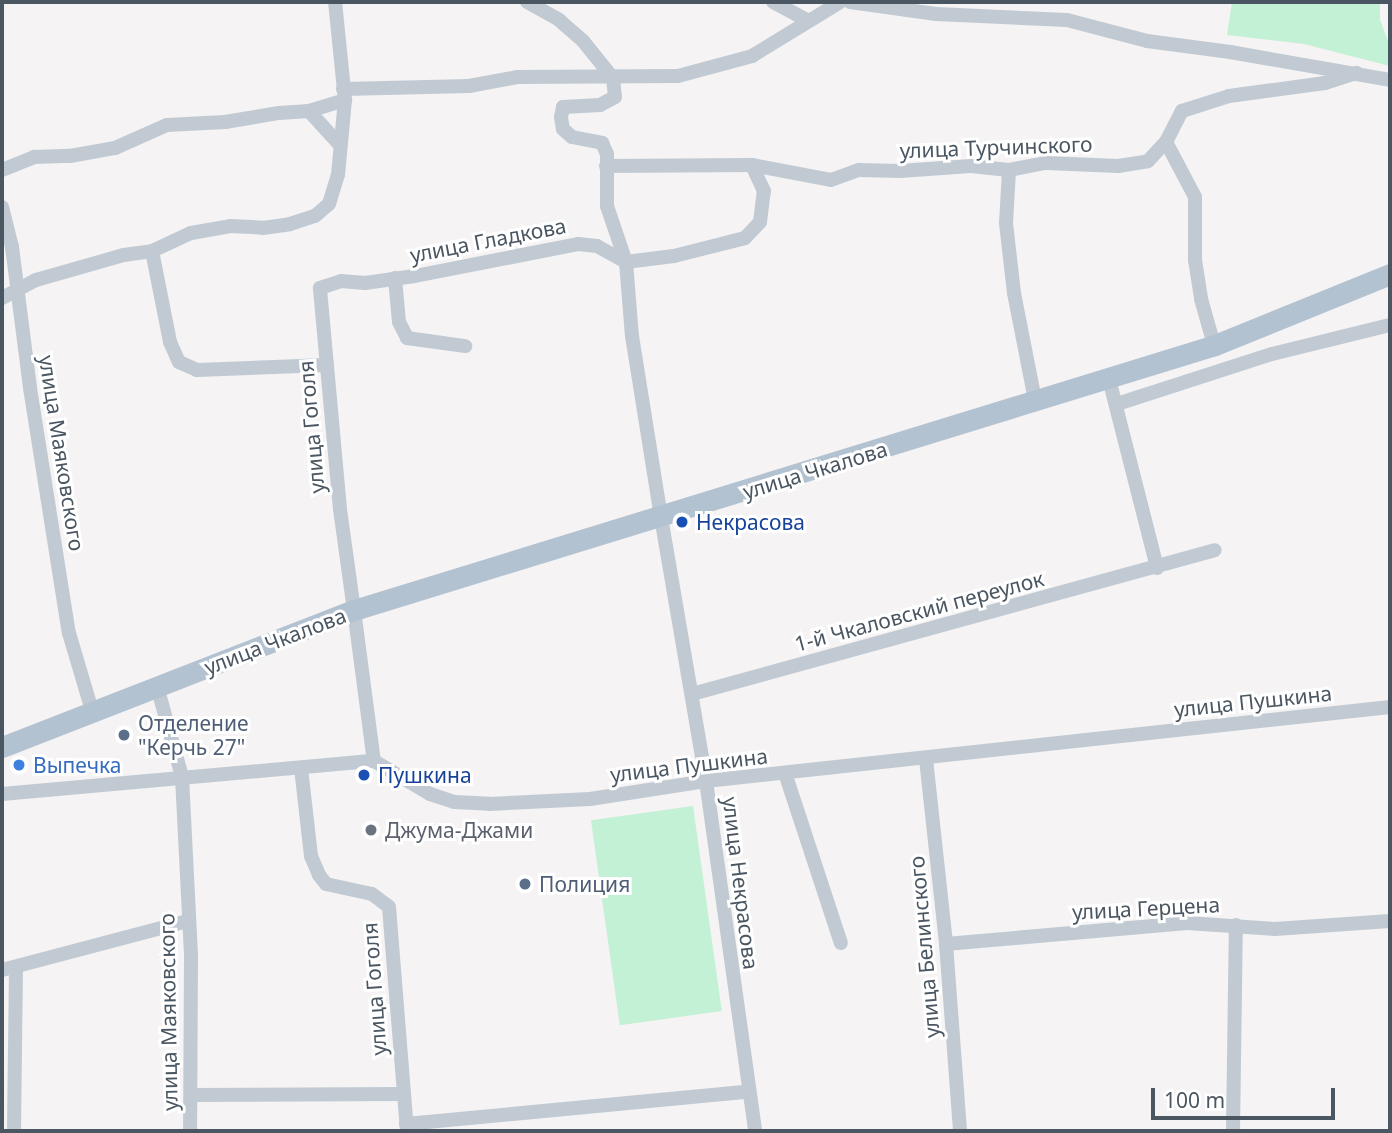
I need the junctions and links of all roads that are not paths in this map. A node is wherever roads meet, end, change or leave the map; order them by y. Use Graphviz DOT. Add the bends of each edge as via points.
graph roads {
  1 [pos="527,2"];
  2 [pos="773,2"];
  3 [pos="841,2"];
  4 [pos="850,2"];
  5 [pos="338,5"];
  6 [pos="808,21"];
  7 [pos="1356,74"];
  8 [pos="613,78"];
  9 [pos="1390,80"];
  10 [pos="344,94"];
  11 [pos="309,111"];
  12 [pos="1166,142"];
  13 [pos="338,143"];
  14 [pos="752,165"];
  15 [pos="606,166"];
  16 [pos="2,170"];
  17 [pos="1009,170"];
  18 [pos="2,207"];
  19 [pos="152,251"];
  20 [pos="626,262"];
  21 [pos="1390,266"];
  22 [pos="1390,274"];
  23 [pos="395,278"];
  24 [pos="320,288"];
  25 [pos="16,290"];
  26 [pos="2,298"];
  27 [pos="1390,326"];
  28 [pos="1213,342"];
  29 [pos="465,346"];
  30 [pos="327,365"];
  31 [pos="1108,375"];
  32 [pos="1035,399"];
  33 [pos="1117,404"];
  34 [pos="660,513"];
  35 [pos="1215,550"];
  36 [pos="1157,568"];
  37 [pos="354,607"];
  38 [pos="156,682"];
  39 [pos="692,694"];
  40 [pos="1390,707"];
  41 [pos="91,708"];
  42 [pos="2,739"];
  43 [pos="2,747"];
  44 [pos="926,759"];
  45 [pos="374,761"];
  46 [pos="301,768"];
  47 [pos="785,773"];
  48 [pos="182,777"];
  49 [pos="706,781"];
  50 [pos="2,794"];
  51 [pos="188,921"];
  52 [pos="1390,921"];
  53 [pos="1237,925"];
  54 [pos="841,943"];
  55 [pos="946,944"];
  56 [pos="9,968"];
  57 [pos="747,1092"];
  58 [pos="403,1094"];
  59 [pos="192,1096"];
  60 [pos="406,1128"];
  61 [pos="14,1131"];
  62 [pos="190,1131"];
  63 [pos="755,1131"];
  64 [pos="960,1131"];
  65 [pos="1233,1131"];
  1 -- 8 [label="street" via="559,20 583,41"];
  2 -- 6 [label="street"];
  3 -- 6 [label="street"];
  4 -- 7 [label="street, улица Турчинского" via="936,14 1067,20 1147,41"];
  5 -- 10 [label="street"];
  6 -- 8 [label="street" via="752,56 721,67 678,76"];
  7 -- 9 [label="street, улица Турчинского"];
  7 -- 12 [label="street, улица Турчинского" via="1325,83 1229,96 1182,111"];
  8 -- 10 [label="street" via="518,77 456,87"];
  8 -- 15 [label="street, улица Некрасова" via="615,97 600,105 563,107 561,117 563,129 572,137 602,143"];
  10 -- 11 [label="street"];
  10 -- 13 [label="street"];
  11 -- 13 [label="street"];
  11 -- 16 [label="street" via="167,125 115,148 34,157"];
  12 -- 17 [label="street, улица Турчинского" via="1148,161 1118,166 1046,163"];
  12 -- 28 [label="street" via="1195,197 1195,260"];
  13 -- 19 [label="street" via="338,175 330,204 315,216 263,228 230,226 191,233"];
  14 -- 15 [label="street, улица Турчинского"];
  14 -- 17 [label="street, улица Турчинского" via="831,180 859,170 971,166"];
  14 -- 20 [label="street" via="764,191 760,222 745,238 674,256"];
  15 -- 20 [label="street, улица Некрасова" via="607,206"];
  17 -- 32 [label="street" via="1006,223"];
  18 -- 25 [label="street, улица Маяковского"];
  19 -- 25 [label="street" via="63,272"];
  19 -- 30 [label="street" via="170,342 179,362 197,370"];
  20 -- 23 [label="street, улица Гладкова" via="597,246 578,244"];
  20 -- 34 [label="street, улица Некрасова" via="632,336"];
  21 -- 28 [label="main road, улица Чкалова"];
  22 -- 28 [label="main road, улица Чкалова"];
  23 -- 24 [label="street, улица Гладкова" via="341,281"];
  23 -- 29 [label="street" via="399,322 407,338"];
  24 -- 30 [label="street, улица Гоголя"];
  25 -- 26 [label="street"];
  25 -- 41 [label="street, улица Маяковского" via="69,633"];
  27 -- 33 [label="street" via="1272,354"];
  28 -- 31 [label="main road, улица Чкалова"];
  30 -- 37 [label="street, улица Гоголя"];
  31 -- 32 [label="main road, улица Чкалова"];
  31 -- 33 [label="street"];
  32 -- 34 [label="main road, улица Чкалова"];
  33 -- 36 [label="street"];
  34 -- 37 [label="main road, улица Чкалова"];
  34 -- 39 [label="street, улица Некрасова"];
  35 -- 36 [label="street, 1-й Чкаловский переулок"];
  36 -- 39 [label="street, 1-й Чкаловский переулок"];
  37 -- 38 [label="main road, улица Чкалова"];
  37 -- 45 [label="street, улица Гоголя"];
  38 -- 41 [label="main road, улица Чкалова"];
  38 -- 48 [label="street, улица Маяковского"];
  39 -- 49 [label="street, улица Некрасова"];
  40 -- 44 [label="street, улица Пушкина"];
  41 -- 42 [label="main road, улица Чкалова"];
  41 -- 43 [label="main road, улица Чкалова"];
  44 -- 47 [label="street, улица Пушкина"];
  44 -- 55 [label="street, улица Белинского"];
  45 -- 46 [label="street"];
  45 -- 49 [label="street, улица Пушкина" via="430,794 455,802 590,799"];
  46 -- 48 [label="street"];
  46 -- 58 [label="street, улица Гоголя" via="311,856 319,875 326,884 373,894 389,907"];
  47 -- 49 [label="street, улица Пушкина"];
  47 -- 54 [label="street"];
  48 -- 50 [label="street"];
  48 -- 51 [label="street, улица Маяковского"];
  49 -- 57 [label="street, улица Некрасова"];
  51 -- 56 [label="street"];
  51 -- 59 [label="street, улица Маяковского"];
  52 -- 53 [label="street, улица Герцена" via="1275,929"];
  53 -- 55 [label="street, улица Герцена" via="1187,923"];
  53 -- 65 [label="street"];
  55 -- 64 [label="street, улица Белинского"];
  56 -- 61 [label="street"];
  57 -- 60 [label="street"];
  57 -- 63 [label="street, улица Некрасова"];
  58 -- 59 [label="street"];
  58 -- 60 [label="street, улица Гоголя"];
  59 -- 62 [label="street, улица Маяковского"];
}
